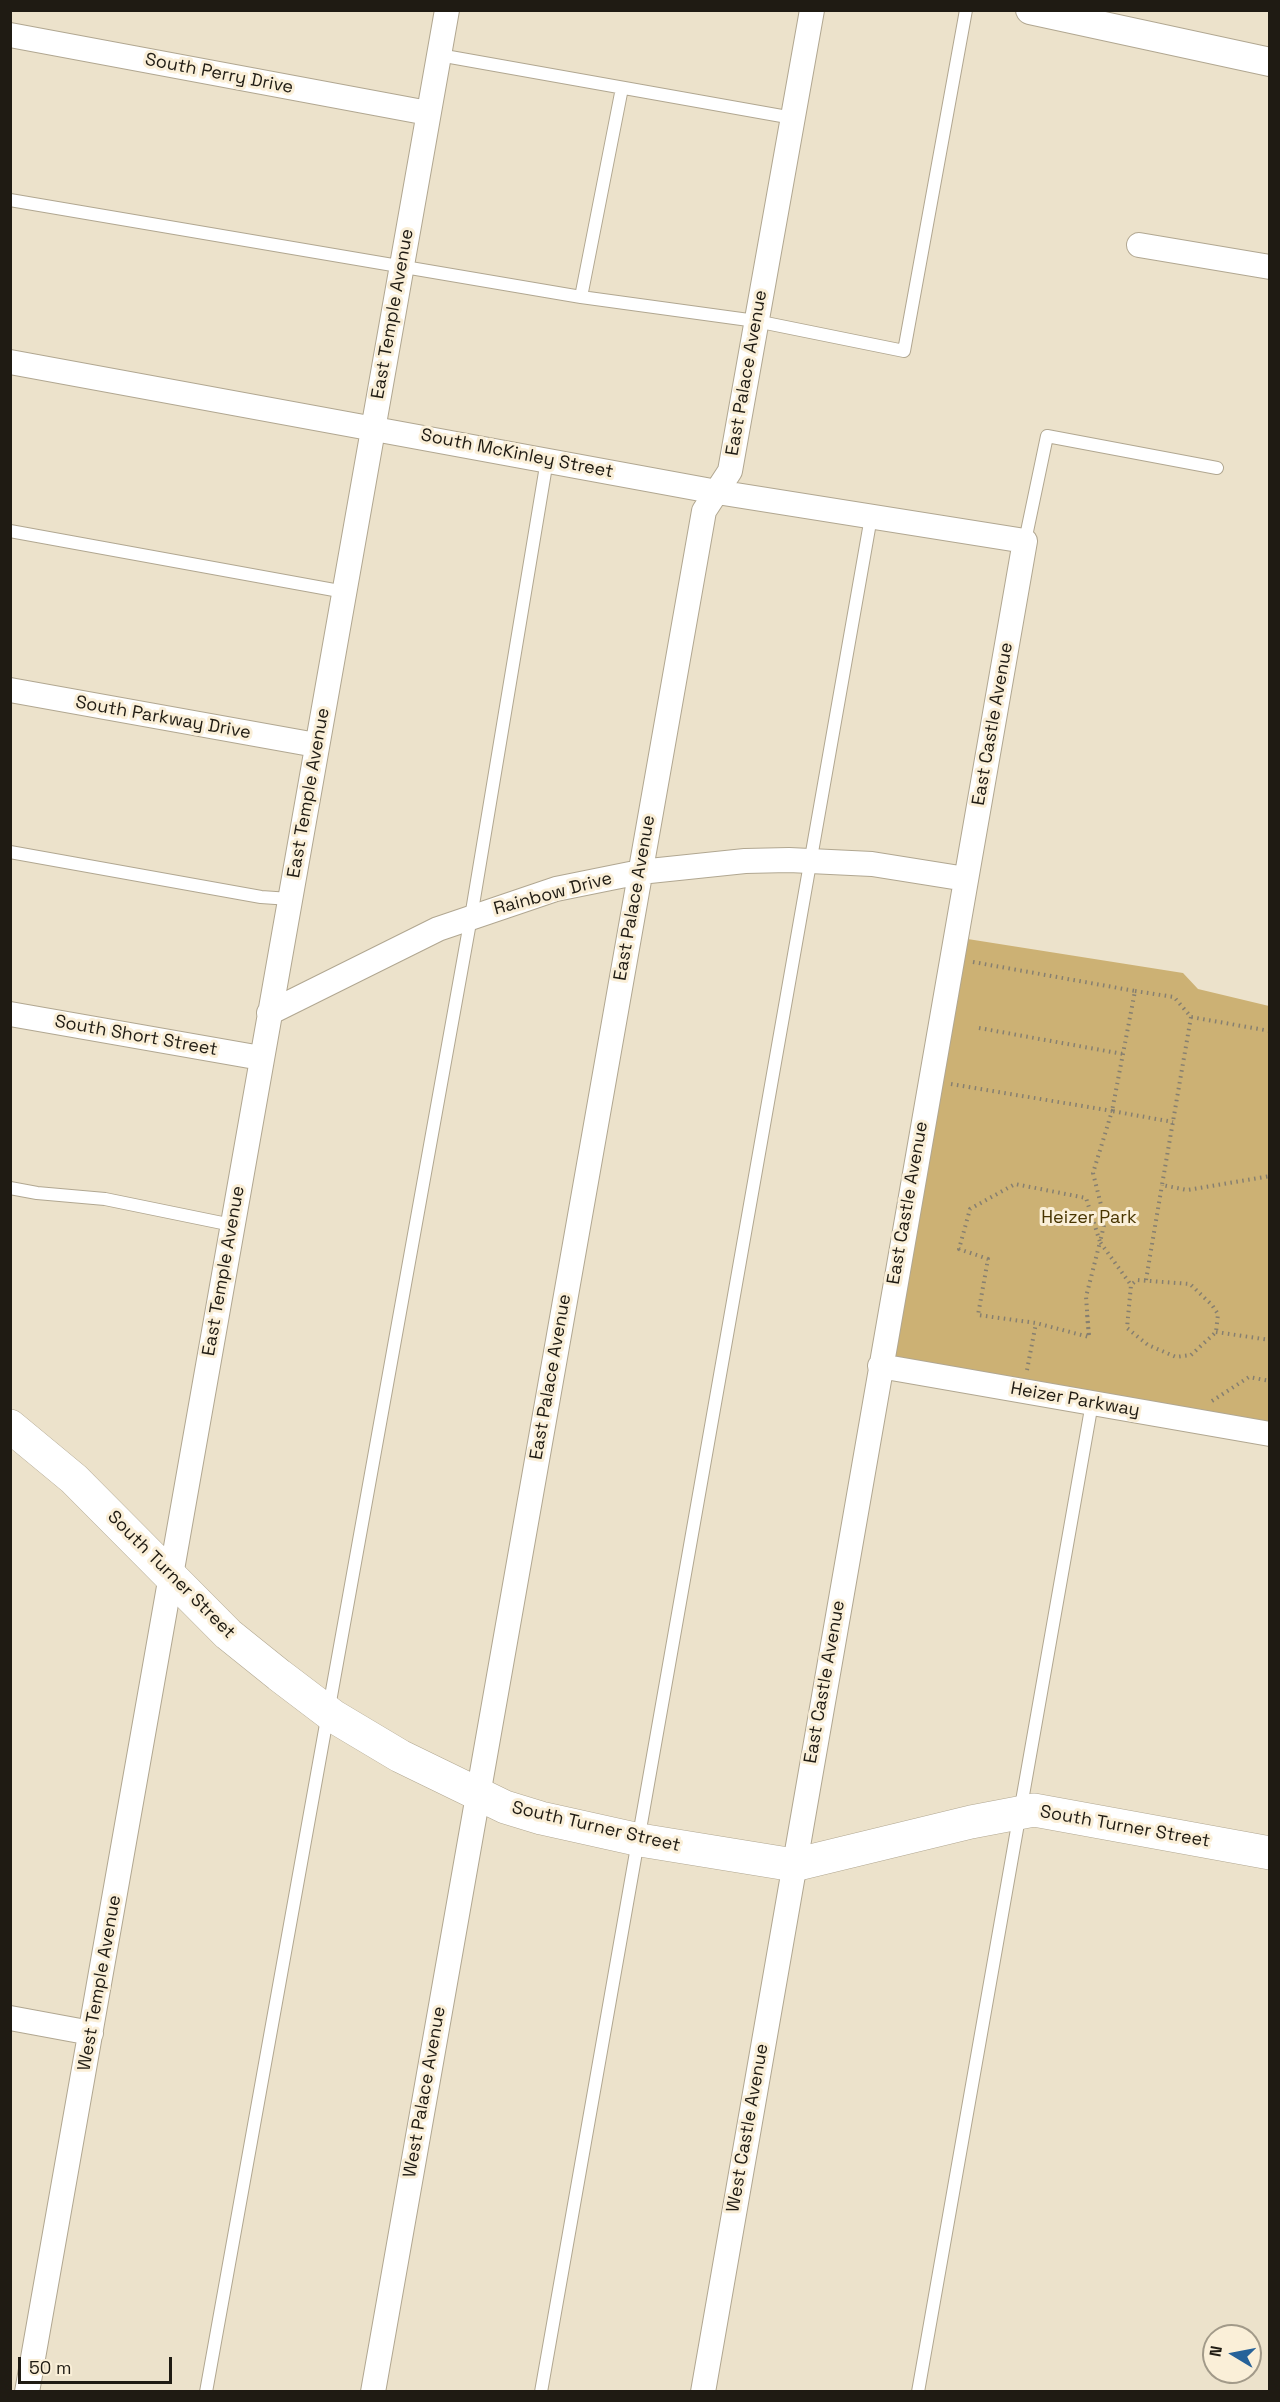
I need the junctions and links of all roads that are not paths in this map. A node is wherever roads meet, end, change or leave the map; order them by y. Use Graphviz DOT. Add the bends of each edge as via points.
graph roads {
  1 [pos="447,10"];
  2 [pos="812,10"];
  3 [pos="966,10"];
  4 [pos="1030,10"];
  5 [pos="10,35"];
  6 [pos="439,55"];
  7 [pos="1269,62"];
  8 [pos="622,88"];
  9 [pos="428,113"];
  10 [pos="793,118"];
  11 [pos="10,200"];
  12 [pos="1139,244"];
  13 [pos="402,266"];
  14 [pos="1269,267"];
  15 [pos="581,297"];
  16 [pos="756,321"];
  17 [pos="10,362"];
  18 [pos="373,427"];
  19 [pos="547,460"];
  20 [pos="1217,468"];
  21 [pos="717,492"];
  22 [pos="871,517"];
  23 [pos="10,531"];
  24 [pos="1025,541"];
  25 [pos="345,592"];
  26 [pos="10,690"];
  27 [pos="316,745"];
  28 [pos="10,852"];
  29 [pos="812,861"];
  30 [pos="640,872"];
  31 [pos="966,879"];
  32 [pos="290,899"];
  33 [pos="471,916"];
  34 [pos="269,1013"];
  35 [pos="10,1014"];
  36 [pos="261,1058"];
  37 [pos="10,1188"];
  38 [pos="232,1225"];
  39 [pos="880,1366"];
  40 [pos="1092,1403"];
  41 [pos="10,1426"];
  42 [pos="1269,1434"];
  43 [pos="171,1575"];
  44 [pos="327,1711"];
  45 [pos="478,1793"];
  46 [pos="1022,1811"];
  47 [pos="640,1840"];
  48 [pos="1269,1853"];
  49 [pos="794,1865"];
  50 [pos="10,2018"];
  51 [pos="92,2033"];
  52 [pos="27,2391"];
  53 [pos="206,2391"];
  54 [pos="373,2391"];
  55 [pos="541,2391"];
  56 [pos="703,2391"];
  57 [pos="918,2391"];
  1 -- 6 [label="street, East Temple Avenue"];
  2 -- 10 [label="street, East Palace Avenue"];
  3 -- 16 [label="lane" via="904,351"];
  4 -- 7 [label="street"];
  5 -- 9 [label="street, South Perry Drive"];
  6 -- 8 [label="lane"];
  6 -- 9 [label="street, East Temple Avenue"];
  8 -- 10 [label="lane"];
  8 -- 15 [label="lane"];
  9 -- 13 [label="street, East Temple Avenue"];
  10 -- 16 [label="street, East Palace Avenue"];
  11 -- 13 [label="lane"];
  12 -- 14 [label="street"];
  13 -- 15 [label="lane"];
  13 -- 18 [label="street, East Temple Avenue"];
  15 -- 16 [label="lane"];
  16 -- 21 [label="street, East Palace Avenue" via="730,471"];
  17 -- 18 [label="street, South McKinley Street"];
  18 -- 19 [label="street, South McKinley Street"];
  18 -- 25 [label="street, East Temple Avenue"];
  19 -- 21 [label="street, South McKinley Street"];
  19 -- 33 [label="lane"];
  20 -- 24 [label="lane" via="1047,436"];
  21 -- 22 [label="street, South McKinley Street"];
  21 -- 30 [label="street, East Palace Avenue" via="704,511"];
  22 -- 24 [label="street, South McKinley Street"];
  22 -- 29 [label="lane"];
  23 -- 25 [label="lane"];
  24 -- 31 [label="street, East Castle Avenue"];
  25 -- 27 [label="street, East Temple Avenue"];
  26 -- 27 [label="street, South Parkway Drive"];
  27 -- 32 [label="street, East Temple Avenue"];
  28 -- 32 [label="lane"];
  29 -- 30 [label="street, Rainbow Drive" via="745,861"];
  29 -- 31 [label="street, Rainbow Drive" via="873,864"];
  29 -- 47 [label="lane"];
  30 -- 33 [label="street, Rainbow Drive" via="556,889"];
  30 -- 45 [label="street, East Palace Avenue"];
  31 -- 39 [label="street, East Castle Avenue"];
  32 -- 34 [label="street, East Temple Avenue"];
  33 -- 34 [label="street, Rainbow Drive" via="438,928"];
  33 -- 44 [label="lane"];
  34 -- 36 [label="street, East Temple Avenue"];
  35 -- 36 [label="street, South Short Street"];
  36 -- 38 [label="street, East Temple Avenue"];
  37 -- 38 [label="lane" via="105,1198"];
  38 -- 43 [label="street, East Temple Avenue"];
  39 -- 40 [label="street, Heizer Parkway"];
  39 -- 49 [label="street, East Castle Avenue"];
  40 -- 42 [label="street, Heizer Parkway"];
  40 -- 46 [label="lane"];
  41 -- 43 [label="main road, South Turner Street" via="75,1479"];
  43 -- 44 [label="main road, South Turner Street" via="228,1634"];
  43 -- 51 [label="street, West Temple Avenue"];
  44 -- 45 [label="main road, South Turner Street" via="400,1756"];
  44 -- 53 [label="lane"];
  45 -- 47 [label="main road, South Turner Street" via="505,1807 541,1818"];
  45 -- 54 [label="street, West Palace Avenue"];
  46 -- 48 [label="main road, South Turner Street"];
  46 -- 49 [label="main road, South Turner Street"];
  46 -- 57 [label="lane"];
  47 -- 49 [label="main road, South Turner Street"];
  47 -- 55 [label="lane"];
  49 -- 56 [label="street, West Castle Avenue"];
  50 -- 51 [label="street"];
  51 -- 52 [label="street, West Temple Avenue"];
}
